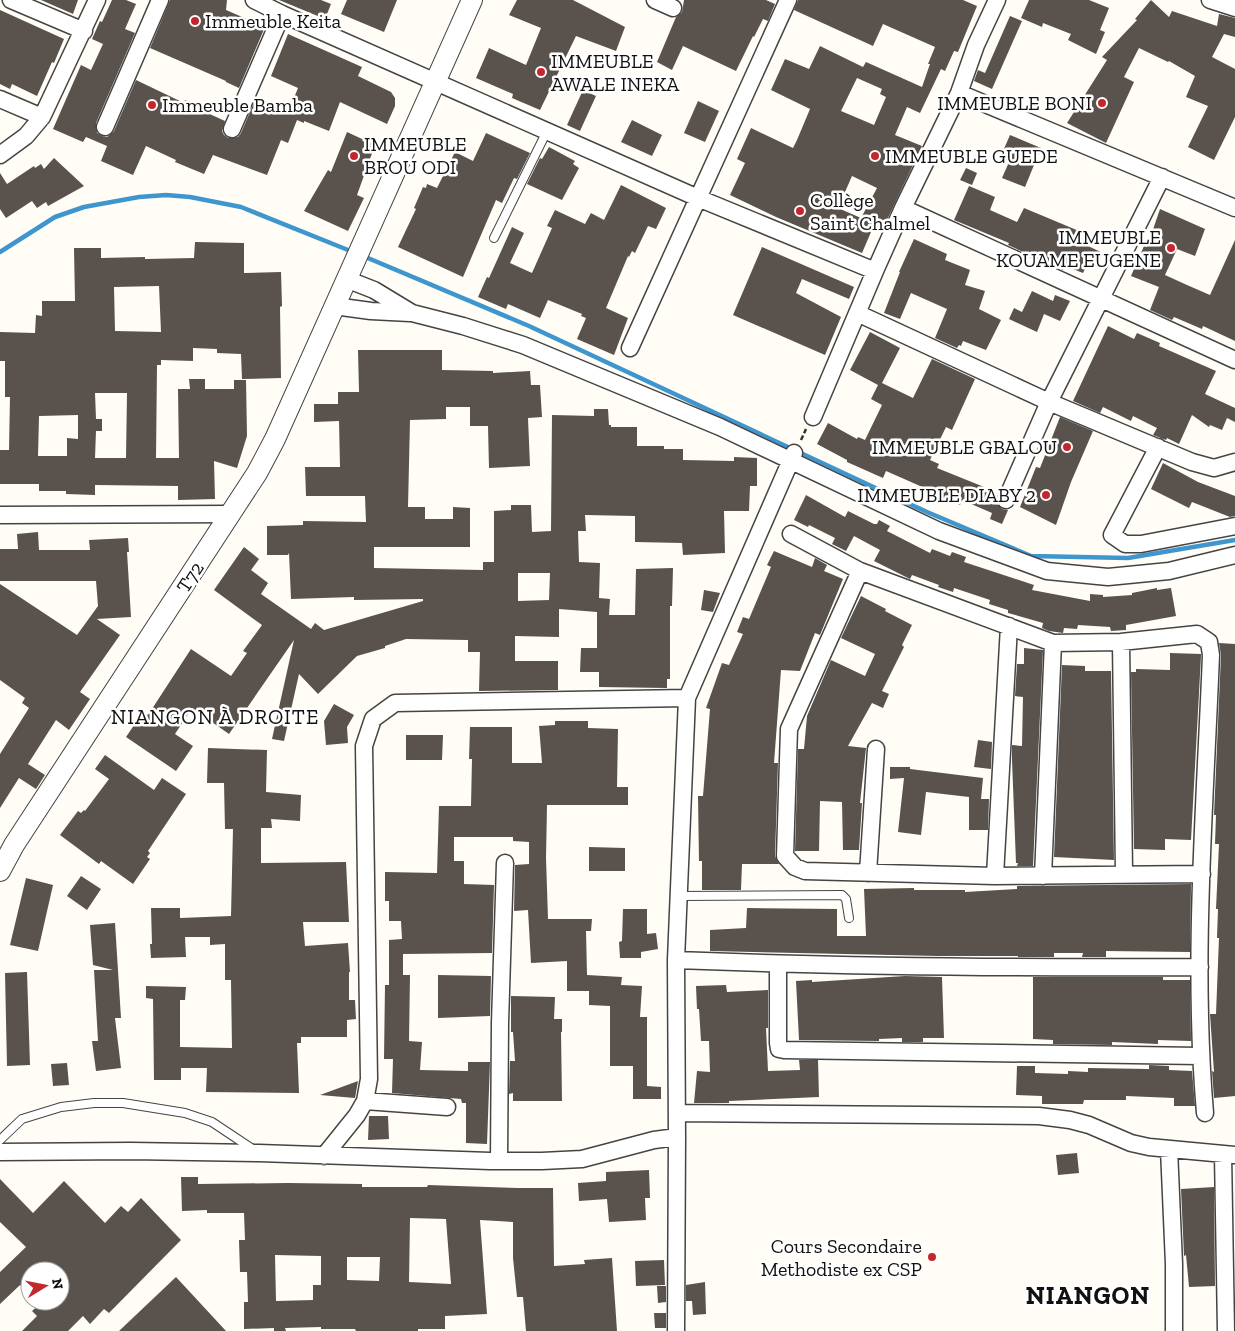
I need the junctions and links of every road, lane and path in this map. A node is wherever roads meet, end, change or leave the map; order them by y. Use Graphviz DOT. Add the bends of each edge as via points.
graph roads {
  1 [pos="12,0"];
  2 [pos="97,0"];
  3 [pos="160,0"];
  4 [pos="254,0"];
  5 [pos="472,0"];
  6 [pos="655,0"];
  7 [pos="788,0"];
  8 [pos="997,0"];
  9 [pos="1210,0"];
  10 [pos="673,8"];
  11 [pos="1235,8"];
  12 [pos="282,14"];
  13 [pos="84,30"];
  14 [pos="436,82"];
  15 [pos="958,93"];
  16 [pos="0,99"];
  17 [pos="42,117"];
  18 [pos="105,127"];
  19 [pos="232,129"];
  20 [pos="547,131"];
  21 [pos="0,155"];
  22 [pos="1162,177"];
  23 [pos="698,198"];
  24 [pos="903,208"];
  25 [pos="1235,208"];
  26 [pos="494,238"];
  27 [pos="875,271"];
  28 [pos="349,273"];
  29 [pos="1101,300"];
  30 [pos="334,306"];
  31 [pos="412,313"];
  32 [pos="857,313"];
  33 [pos="630,348"];
  34 [pos="1235,360"];
  35 [pos="1049,402"];
  36 [pos="813,416"];
  37 [pos="1158,447"];
  38 [pos="793,457"];
  39 [pos="1235,462"];
  40 [pos="1006,500"];
  41 [pos="231,514"];
  42 [pos="0,515"];
  43 [pos="1235,526"];
  44 [pos="791,534"];
  45 [pos="1235,556"];
  46 [pos="860,571"];
  47 [pos="1009,626"];
  48 [pos="1121,642"];
  49 [pos="1053,643"];
  50 [pos="687,698"];
  51 [pos="876,749"];
  52 [pos="505,863"];
  53 [pos="0,871"];
  54 [pos="868,873"];
  55 [pos="1124,873"];
  56 [pos="1202,874"];
  57 [pos="995,876"];
  58 [pos="1043,876"];
  59 [pos="678,896"];
  60 [pos="849,918"];
  61 [pos="676,960"];
  62 [pos="778,964"];
  63 [pos="1200,967"];
  64 [pos="1200,1056"];
  65 [pos="365,1101"];
  66 [pos="447,1106"];
  67 [pos="677,1113"];
  68 [pos="1205,1113"];
  69 [pos="677,1137"];
  70 [pos="0,1140"];
  71 [pos="1168,1149"];
  72 [pos="0,1152"];
  73 [pos="260,1153"];
  74 [pos="1229,1155"];
  75 [pos="324,1156"];
  76 [pos="499,1161"];
  77 [pos="676,1331"];
  78 [pos="1174,1331"];
  79 [pos="1226,1331"];
  1 -- 13 [label="street"];
  2 -- 13 [label="street"];
  3 -- 18 [label="street"];
  4 -- 12 [label="street"];
  5 -- 14 [label="street, T72"];
  6 -- 10 [label="street"];
  7 -- 23 [label="street"];
  8 -- 15 [label="street"];
  9 -- 11 [label="street"];
  12 -- 14 [label="street"];
  12 -- 19 [label="street"];
  13 -- 17 [label="street"];
  14 -- 20 [label="street"];
  14 -- 28 [label="street, T72"];
  15 -- 22 [label="street"];
  15 -- 24 [label="street"];
  16 -- 17 [label="street"];
  17 -- 21 [label="street" via="26,136"];
  20 -- 23 [label="street"];
  20 -- 26 [label="lane"];
  22 -- 25 [label="street"];
  22 -- 29 [label="street"];
  23 -- 27 [label="street"];
  23 -- 33 [label="street"];
  24 -- 27 [label="street"];
  24 -- 29 [label="street"];
  27 -- 32 [label="street"];
  28 -- 30 [label="street, T72"];
  28 -- 31 [label="street"];
  29 -- 34 [label="street"];
  29 -- 35 [label="street"];
  30 -- 31 [label="street"];
  30 -- 41 [label="street, T72" via="275,439"];
  31 -- 38 [label="street" via="522,344"];
  32 -- 35 [label="street"];
  32 -- 36 [label="street"];
  35 -- 37 [label="street"];
  35 -- 40 [label="street"];
  36 -- 38 [label="path"];
  37 -- 39 [label="street" via="1214,468"];
  37 -- 43 [label="street" via="1112,535 1125,544 1141,544"];
  38 -- 45 [label="street" via="939,531 1048,571 1108,577 1170,571"];
  38 -- 50 [label="street"];
  41 -- 42 [label="street"];
  41 -- 53 [label="street, T72" via="19,836"];
  44 -- 46 [label="street"];
  46 -- 47 [label="street"];
  46 -- 54 [label="street" via="789,729 785,856 795,867 805,871"];
  47 -- 49 [label="street"];
  47 -- 57 [label="street"];
  48 -- 49 [label="street"];
  48 -- 55 [label="street"];
  48 -- 56 [label="street" via="1197,634 1209,642"];
  49 -- 58 [label="street"];
  50 -- 59 [label="street"];
  50 -- 65 [label="street" via="395,703 373,719 364,746 369,1079"];
  51 -- 54 [label="street"];
  52 -- 76 [label="street"];
  54 -- 57 [label="street"];
  55 -- 56 [label="street"];
  55 -- 58 [label="street"];
  56 -- 63 [label="street"];
  57 -- 58 [label="street"];
  59 -- 60 [label="lane" via="842,894"];
  59 -- 61 [label="street"];
  61 -- 62 [label="street"];
  61 -- 67 [label="street"];
  62 -- 63 [label="street"];
  62 -- 64 [label="street" via="778,1043 784,1050"];
  63 -- 64 [label="street"];
  64 -- 68 [label="street"];
  65 -- 66 [label="street"];
  65 -- 75 [label="street"];
  67 -- 69 [label="street"];
  67 -- 71 [label="street" via="1039,1116 1070,1120 1131,1143"];
  69 -- 76 [label="street" via="582,1159"];
  69 -- 77 [label="street"];
  70 -- 73 [label="lane" via="22,1119 61,1107 123,1103 184,1113 212,1122"];
  71 -- 74 [label="street"];
  71 -- 78 [label="street"];
  72 -- 73 [label="street"];
  73 -- 75 [label="street"];
  74 -- 79 [label="street"];
  75 -- 76 [label="street"];
}
